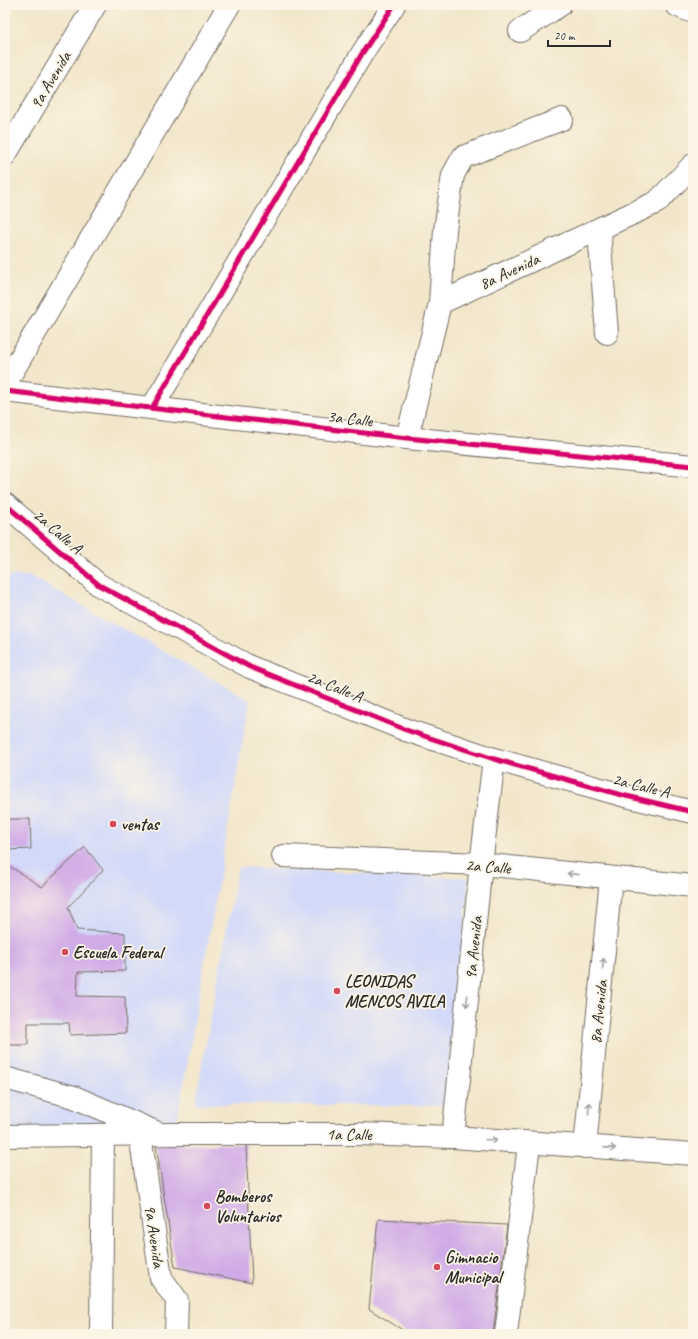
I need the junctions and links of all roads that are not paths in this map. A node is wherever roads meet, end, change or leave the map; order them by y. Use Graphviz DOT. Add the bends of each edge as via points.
graph roads {
  1 [pos="95,5"];
  2 [pos="229,5"];
  3 [pos="394,5"];
  4 [pos="560,5"];
  5 [pos="676,5"];
  6 [pos="693,12"];
  7 [pos="520,31"];
  8 [pos="562,119"];
  9 [pos="5,155"];
  10 [pos="693,165"];
  11 [pos="601,228"];
  12 [pos="440,303"];
  13 [pos="608,333"];
  14 [pos="5,384"];
  15 [pos="5,391"];
  16 [pos="152,408"];
  17 [pos="407,438"];
  18 [pos="693,466"];
  19 [pos="5,504"];
  20 [pos="494,759"];
  21 [pos="693,812"];
  22 [pos="283,856"];
  23 [pos="481,864"];
  24 [pos="611,878"];
  25 [pos="693,886"];
  26 [pos="5,1078"];
  27 [pos="151,1134"];
  28 [pos="103,1135"];
  29 [pos="5,1136"];
  30 [pos="453,1137"];
  31 [pos="529,1144"];
  32 [pos="585,1147"];
  33 [pos="693,1154"];
  34 [pos="101,1334"];
  35 [pos="176,1334"];
  36 [pos="506,1334"];
  1 -- 9 [label="street, 9a Avenida"];
  2 -- 14 [label="street"];
  3 -- 16 [label="street" via="355,66"];
  4 -- 7 [label="street"];
  5 -- 6 [label="street"];
  8 -- 12 [label="street" via="463,157 453,175 445,230"];
  10 -- 11 [label="street, 8a Avenida" via="657,202"];
  11 -- 12 [label="street, 8a Avenida"];
  11 -- 13 [label="street" via="600,245"];
  12 -- 17 [label="street"];
  15 -- 16 [label="street, 3a Calle"];
  16 -- 17 [label="street, 3a Calle"];
  17 -- 18 [label="street, 3a Calle"];
  19 -- 20 [label="street, 2a Calle A" via="99,585 250,667 406,730"];
  20 -- 21 [label="street, 2a Calle A"];
  20 -- 23 [label="street, 9a Avenida"];
  22 -- 23 [label="street, 2a Calle"];
  24 -- 23 [label="street, 2a Calle, one-way"];
  23 -- 30 [label="street, 9a Avenida, one-way"];
  24 -- 25 [label="street, 2a Calle"];
  32 -- 24 [label="street, 8a Avenida, one-way"];
  26 -- 27 [label="street" via="74,1097"];
  27 -- 28 [label="street, 1a Calle"];
  27 -- 30 [label="street, 1a Calle" via="356,1134"];
  27 -- 35 [label="street, 9a Avenida" via="161,1278 177,1300"];
  28 -- 29 [label="street, 1a Calle"];
  28 -- 34 [label="street"];
  30 -- 31 [label="street, 1a Calle, one-way"];
  31 -- 32 [label="street, 1a Calle"];
  31 -- 36 [label="street"];
  32 -- 33 [label="street, 1a Calle, one-way"];
}
